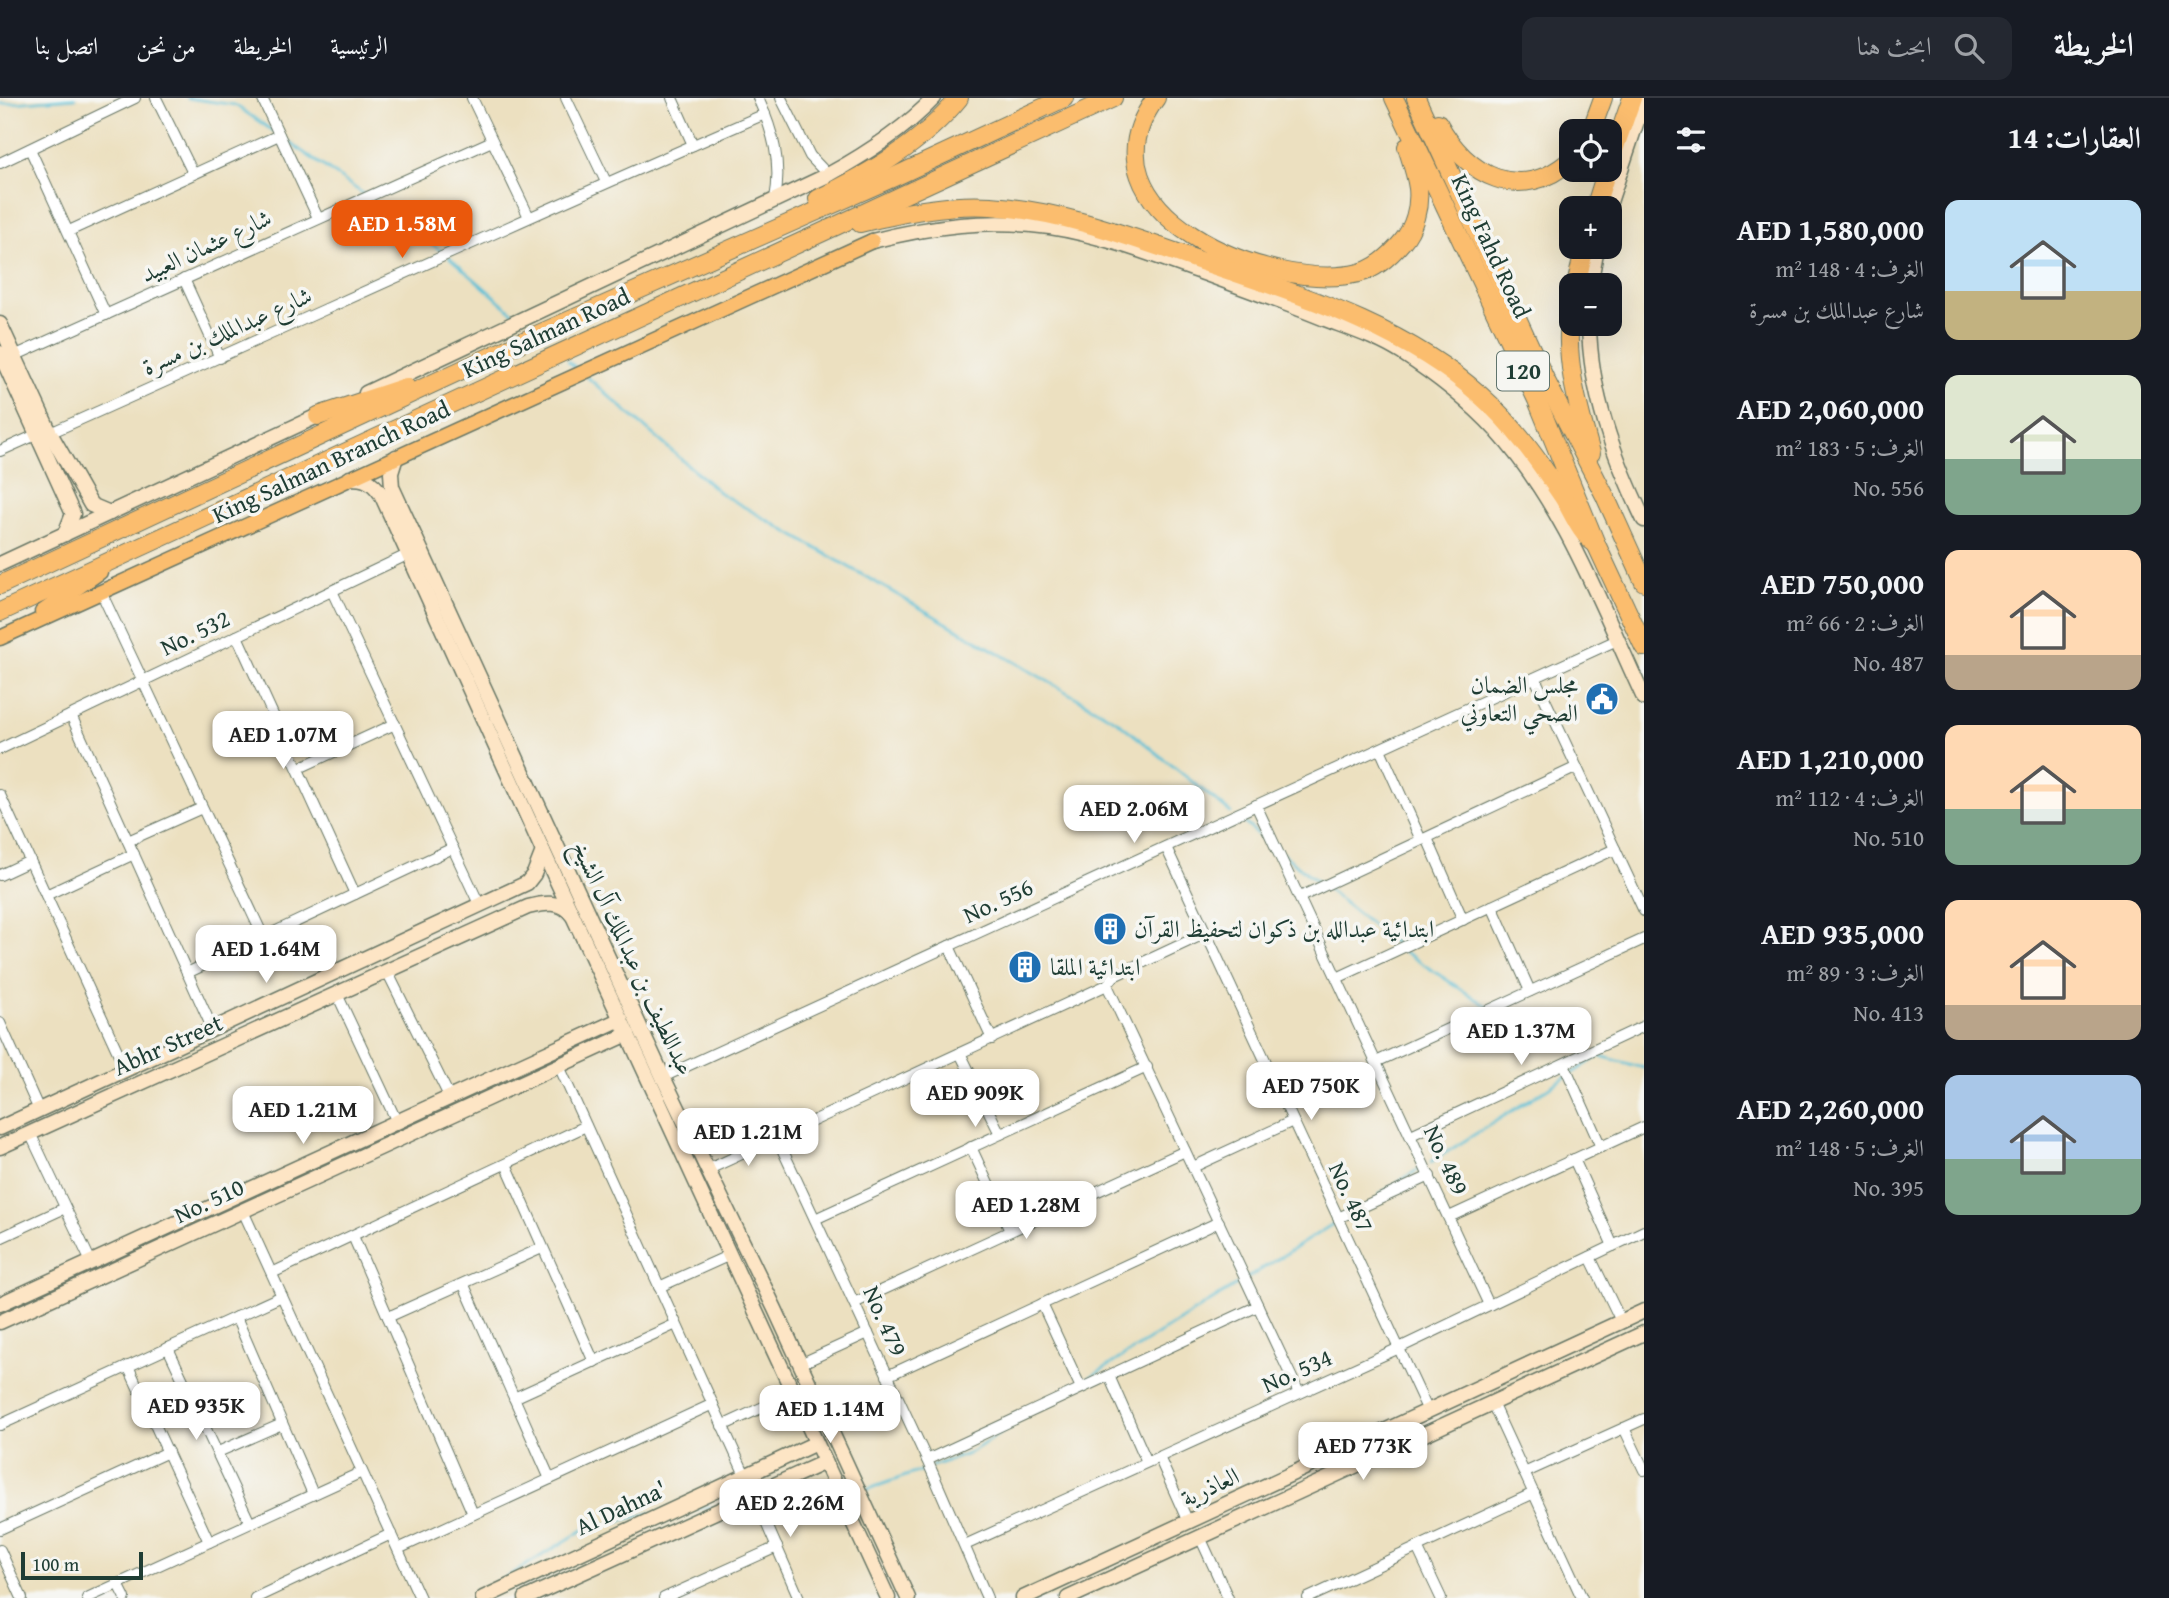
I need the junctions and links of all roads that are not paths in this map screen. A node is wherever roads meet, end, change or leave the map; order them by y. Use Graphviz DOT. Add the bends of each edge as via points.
graph roads {
  1 [pos="135,98"];
  2 [pos="156,98"];
  3 [pos="262,98"];
  4 [pos="472,98"];
  5 [pos="566,98"];
  6 [pos="672,98"];
  7 [pos="758,98"];
  8 [pos="781,98"];
  9 [pos="934,98"];
  10 [pos="959,98"];
  11 [pos="1063,98"];
  12 [pos="1113,98"];
  13 [pos="1156,98"];
  14 [pos="1416,98"];
  15 [pos="1422,98"];
  16 [pos="1603,98"];
  17 [pos="1632,98"];
  18 [pos="1644,100"];
  19 [pos="1396,104"];
  20 [pos="765,114"];
  21 [pos="1595,119"];
  22 [pos="1622,127"];
  23 [pos="279,135"];
  24 [pos="492,141"];
  25 [pos="693,145"];
  26 [pos="30,149"];
  27 [pos="0,163"];
  28 [pos="1559,170"];
  29 [pos="193,173"];
  30 [pos="828,175"];
  31 [pos="606,181"];
  32 [pos="1612,196"];
  33 [pos="775,199"];
  34 [pos="529,217"];
  35 [pos="318,218"];
  36 [pos="69,231"];
  37 [pos="819,233"];
  38 [pos="872,241"];
  39 [pos="184,279"];
  40 [pos="106,315"];
  41 [pos="0,324"];
  42 [pos="541,334"];
  43 [pos="1570,336"];
  44 [pos="1590,336"];
  45 [pos="7,354"];
  46 [pos="220,358"];
  47 [pos="486,361"];
  48 [pos="318,416"];
  49 [pos="44,433"];
  50 [pos="0,451"];
  51 [pos="396,457"];
  52 [pos="350,478"];
  53 [pos="1600,486"];
  54 [pos="387,490"];
  55 [pos="110,513"];
  56 [pos="1644,520"];
  57 [pos="65,534"];
  58 [pos="1596,544"];
  59 [pos="409,554"];
  60 [pos="124,556"];
  61 [pos="0,564"];
  62 [pos="1644,583"];
  63 [pos="0,585"];
  64 [pos="332,591"];
  65 [pos="101,593"];
  66 [pos="0,612"];
  67 [pos="6,636"];
  68 [pos="237,636"];
  69 [pos="1617,640"];
  70 [pos="1644,647"];
  71 [pos="1535,678"];
  72 [pos="143,681"];
  73 [pos="1644,698"];
  74 [pos="71,715"];
  75 [pos="395,724"];
  76 [pos="0,749"];
  77 [pos="1380,749"];
  78 [pos="299,768"];
  79 [pos="1575,768"];
  80 [pos="0,795"];
  81 [pos="1256,805"];
  82 [pos="202,808"];
  83 [pos="1424,839"];
  84 [pos="128,841"];
  85 [pos="1166,847"];
  86 [pos="453,848"];
  87 [pos="1615,849"];
  88 [pos="543,851"];
  89 [pos="134,854"];
  90 [pos="30,861"];
  91 [pos="0,875"];
  92 [pos="515,890"];
  93 [pos="355,894"];
  94 [pos="46,895"];
  95 [pos="1300,897"];
  96 [pos="480,906"];
  97 [pos="1492,906"];
  98 [pos="528,907"];
  99 [pos="1644,911"];
  100 [pos="1463,920"];
  101 [pos="579,926"];
  102 [pos="1206,933"];
  103 [pos="263,936"];
  104 [pos="1644,939"];
  105 [pos="949,946"];
  106 [pos="387,971"];
  107 [pos="187,973"];
  108 [pos="1337,978"];
  109 [pos="1107,985"];
  110 [pos="1530,991"];
  111 [pos="337,994"];
  112 [pos="0,1023"];
  113 [pos="614,1023"];
  114 [pos="1644,1026"];
  115 [pos="213,1030"];
  116 [pos="621,1037"];
  117 [pos="992,1039"];
  118 [pos="960,1053"];
  119 [pos="1376,1062"];
  120 [pos="1564,1064"];
  121 [pos="559,1066"];
  122 [pos="1147,1067"];
  123 [pos="126,1070"];
  124 [pos="663,1077"];
  125 [pos="450,1098"];
  126 [pos="39,1110"];
  127 [pos="1293,1121"];
  128 [pos="397,1122"];
  129 [pos="586,1126"];
  130 [pos="0,1128"];
  131 [pos="1644,1128"];
  132 [pos="30,1133"];
  133 [pos="1000,1135"];
  134 [pos="1411,1135"];
  135 [pos="777,1138"];
  136 [pos="0,1147"];
  137 [pos="971,1147"];
  138 [pos="1601,1147"];
  139 [pos="1185,1151"];
  140 [pos="1574,1160"];
  141 [pos="506,1164"];
  142 [pos="1193,1167"];
  143 [pos="707,1170"];
  144 [pos="1430,1176"];
  145 [pos="236,1196"];
  146 [pos="65,1208"];
  147 [pos="243,1211"];
  148 [pos="1449,1217"];
  149 [pos="1338,1218"];
  150 [pos="816,1219"];
  151 [pos="1219,1222"];
  152 [pos="1010,1231"];
  153 [pos="1644,1231"];
  154 [pos="353,1236"];
  155 [pos="0,1238"];
  156 [pos="1613,1246"];
  157 [pos="542,1248"];
  158 [pos="730,1255"];
  159 [pos="1590,1257"];
  160 [pos="91,1262"];
  161 [pos="272,1273"];
  162 [pos="464,1285"];
  163 [pos="659,1287"];
  164 [pos="282,1296"];
  165 [pos="854,1303"];
  166 [pos="0,1304"];
  167 [pos="1042,1304"];
  168 [pos="1489,1305"];
  169 [pos="1258,1306"];
  170 [pos="775,1309"];
  171 [pos="1644,1311"];
  172 [pos="236,1317"];
  173 [pos="388,1317"];
  174 [pos="758,1317"];
  175 [pos="1621,1321"];
  176 [pos="0,1322"];
  177 [pos="676,1324"];
  178 [pos="868,1334"];
  179 [pos="1644,1334"];
  180 [pos="168,1348"];
  181 [pos="1397,1349"];
  182 [pos="594,1362"];
  183 [pos="800,1364"];
  184 [pos="128,1366"];
  185 [pos="887,1376"];
  186 [pos="1110,1376"];
  187 [pos="1481,1387"];
  188 [pos="1081,1388"];
  189 [pos="794,1393"];
  190 [pos="1298,1394"];
  191 [pos="514,1398"];
  192 [pos="713,1404"];
  193 [pos="1491,1404"];
  194 [pos="1428,1411"];
  195 [pos="1644,1419"];
  196 [pos="282,1424"];
  197 [pos="0,1425"];
  198 [pos="722,1426"];
  199 [pos="1624,1428"];
  200 [pos="816,1443"];
  201 [pos="801,1450"];
  202 [pos="169,1452"];
  203 [pos="218,1452"];
  204 [pos="1159,1457"];
  205 [pos="927,1460"];
  206 [pos="1147,1462"];
  207 [pos="818,1464"];
  208 [pos="1644,1470"];
  209 [pos="362,1472"];
  210 [pos="1524,1473"];
  211 [pos="745,1475"];
  212 [pos="550,1479"];
  213 [pos="754,1493"];
  214 [pos="1534,1493"];
  215 [pos="313,1494"];
  216 [pos="861,1497"];
  217 [pos="845,1504"];
  218 [pos="473,1514"];
  219 [pos="1188,1522"];
  220 [pos="250,1523"];
  221 [pos="0,1529"];
  222 [pos="391,1534"];
  223 [pos="1200,1537"];
  224 [pos="209,1542"];
  225 [pos="965,1545"];
  226 [pos="1417,1547"];
  227 [pos="777,1548"];
  228 [pos="398,1549"];
  229 [pos="0,1550"];
  230 [pos="1093,1566"];
  231 [pos="118,1584"];
  232 [pos="1099,1584"];
  233 [pos="23,1598"];
  234 [pos="87,1598"];
  235 [pos="125,1598"];
  236 [pos="255,1598"];
  237 [pos="420,1598"];
  238 [pos="482,1598"];
  239 [pos="526,1598"];
  240 [pos="664,1598"];
  241 [pos="799,1598"];
  242 [pos="888,1598"];
  243 [pos="908,1598"];
  244 [pos="987,1598"];
  245 [pos="1023,1598"];
  246 [pos="1068,1598"];
  247 [pos="1228,1598"];
  248 [pos="1308,1598"];
  249 [pos="1441,1598"];
  250 [pos="1582,1598"];
  1 -- 26 [label="street"];
  2 -- 29 [label="street"];
  3 -- 23 [label="street"];
  4 -- 24 [label="street"];
  5 -- 31 [label="street"];
  6 -- 25 [label="street"];
  7 -- 20 [label="street"];
  8 -- 30 [label="street" via="810,156"];
  9 -- 30 [label="street, King Salman Branch Road" via="894,134"];
  10 -- 42 [label="highway" via="903,150 867,174"];
  11 -- 42 [label="highway, King Salman Road"];
  12 -- 37 [label="highway, King Salman Road"];
  13 -- 19 [label="highway" via="1145,113 1134,156 1138,177 1153,204 1185,231 1224,253 1289,274 1329,277 1362,273 1389,257 1407,236 1416,215 1418,189"];
  14 -- 53 [label="highway, King Fahd Road / 120" via="1545,379"];
  15 -- 28 [label="highway" via="1447,139 1477,170 1495,178 1527,181"];
  16 -- 21 [label="highway"];
  17 -- 22 [label="highway"];
  18 -- 32 [label="street"];
  19 -- 58 [label="highway, King Fahd Road / 120" via="1537,400"];
  20 -- 25 [label="street, شارع عبدالملك بن مسرة"];
  20 -- 33 [label="street" via="776,145"];
  23 -- 29 [label="street"];
  23 -- 35 [label="street"];
  24 -- 34 [label="street"];
  24 -- 35 [label="street, شارع عثمان العبيد"];
  25 -- 31 [label="street, شارع عبدالملك بن مسرة"];
  26 -- 27 [label="street"];
  26 -- 36 [label="street"];
  29 -- 36 [label="street"];
  30 -- 33 [label="street, King Salman Branch Road"];
  31 -- 34 [label="street, شارع عبدالملك بن مسرة"];
  33 -- 48 [label="street, King Salman Branch Road"];
  34 -- 46 [label="street, شارع عبدالملك بن مسرة"];
  35 -- 39 [label="street, شارع عثمان العبيد"];
  36 -- 40 [label="street"];
  37 -- 58 [label="highway" via="942,207 988,205 1031,210 1074,219 1289,291 1383,330 1479,394 1520,436 1588,539"];
  37 -- 60 [label="highway, King Salman Road"];
  38 -- 51 [label="main road, King Salman Branch Road"];
  38 -- 69 [label="street" via="931,227 987,222 1083,233 1271,298 1401,352 1495,429 1538,485 1575,548"];
  39 -- 40 [label="street, شارع عثمان العبيد"];
  39 -- 46 [label="street"];
  40 -- 45 [label="street, شارع عثمان العبيد"];
  41 -- 45 [label="street"];
  42 -- 47 [label="highway, King Salman Road"];
  43 -- 53 [label="highway" via="1579,408"];
  44 -- 56 [label="street" via="1599,404 1619,468"];
  45 -- 49 [label="street"];
  46 -- 49 [label="street, شارع عبدالملك بن مسرة"];
  47 -- 48 [label="highway"];
  47 -- 63 [label="highway, King Salman Road"];
  48 -- 55 [label="street, King Salman Branch Road"];
  49 -- 50 [label="street, شارع عبدالملك بن مسرة"];
  49 -- 55 [label="street" via="91,505"];
  49 -- 57 [label="street" via="73,514"];
  51 -- 52 [label="main road, King Salman Branch Road"];
  51 -- 54 [label="street"];
  52 -- 54 [label="street" via="362,478"];
  52 -- 65 [label="main road, King Salman Branch Road"];
  53 -- 62 [label="highway, King Fahd Road / 120"];
  54 -- 59 [label="street, عبداللطيف بن عبدالملك آل الشيخ"];
  54 -- 124 [label="street, عبداللطيف بن عبدالملك آل الشيخ"];
  55 -- 57 [label="street, King Salman Branch Road"];
  57 -- 61 [label="street, King Salman Branch Road"];
  58 -- 70 [label="highway, King Fahd Road / 120"];
  59 -- 64 [label="street, No. 532"];
  59 -- 88 [label="street, عبداللطيف بن عبدالملك آل الشيخ"];
  60 -- 66 [label="highway, King Salman Road"];
  60 -- 67 [label="main road"];
  64 -- 68 [label="street, No. 532"];
  64 -- 75 [label="street"];
  65 -- 67 [label="main road, King Salman Branch Road"];
  65 -- 72 [label="street"];
  68 -- 72 [label="street, No. 532"];
  68 -- 78 [label="street"];
  69 -- 71 [label="street, No. 556"];
  69 -- 73 [label="street"];
  71 -- 77 [label="street, No. 556"];
  71 -- 79 [label="street"];
  72 -- 74 [label="street, No. 532"];
  72 -- 82 [label="street"];
  74 -- 76 [label="street, No. 532"];
  74 -- 84 [label="street"];
  75 -- 78 [label="street"];
  75 -- 86 [label="street"];
  77 -- 81 [label="street, No. 556"];
  77 -- 83 [label="street"];
  78 -- 93 [label="street"];
  79 -- 83 [label="street"];
  79 -- 87 [label="street"];
  80 -- 90 [label="street"];
  81 -- 85 [label="street, No. 556"];
  81 -- 95 [label="street, No. 489"];
  82 -- 84 [label="street"];
  82 -- 103 [label="street"];
  83 -- 95 [label="street"];
  83 -- 100 [label="street"];
  84 -- 89 [label="street"];
  85 -- 102 [label="street, No. 487"];
  85 -- 105 [label="street, No. 556"];
  86 -- 93 [label="street"];
  86 -- 96 [label="street"];
  87 -- 97 [label="street"];
  87 -- 99 [label="street"];
  88 -- 92 [label="street, Abhr Street" via="534,874"];
  88 -- 101 [label="street, عبداللطيف بن عبدالملك آل الشيخ"];
  89 -- 94 [label="street"];
  89 -- 107 [label="street"];
  90 -- 91 [label="street"];
  90 -- 94 [label="street"];
  92 -- 96 [label="street, Abhr Street"];
  92 -- 98 [label="street" via="530,891 533,902"];
  93 -- 103 [label="street"];
  94 -- 123 [label="street"];
  95 -- 108 [label="street, No. 489"];
  96 -- 115 [label="street, Abhr Street"];
  97 -- 100 [label="street"];
  97 -- 110 [label="street"];
  98 -- 101 [label="street, Abhr Street" via="548,902 566,908"];
  98 -- 106 [label="street, Abhr Street"];
  100 -- 108 [label="street"];
  101 -- 113 [label="street, عبداللطيف بن عبدالملك آل الشيخ"];
  102 -- 109 [label="street" via="1114,976"];
  102 -- 127 [label="street, No. 487"];
  103 -- 107 [label="street"];
  104 -- 110 [label="street"];
  105 -- 117 [label="street"];
  105 -- 124 [label="street, No. 556"];
  106 -- 111 [label="street, Abhr Street"];
  106 -- 125 [label="street"];
  107 -- 115 [label="street"];
  108 -- 119 [label="street, No. 489"];
  109 -- 117 [label="street"];
  109 -- 122 [label="street"];
  110 -- 119 [label="street"];
  111 -- 128 [label="street"];
  111 -- 132 [label="street, Abhr Street"];
  112 -- 126 [label="street"];
  113 -- 116 [label="street, عبداللطيف بن عبدالملك آل الشيخ"];
  113 -- 125 [label="street, No. 510"];
  114 -- 120 [label="street"];
  115 -- 123 [label="street, Abhr Street"];
  116 -- 121 [label="street, No. 510"];
  116 -- 158 [label="street, عبداللطيف بن عبدالملك آل الشيخ"];
  117 -- 118 [label="street"];
  118 -- 133 [label="street"];
  118 -- 135 [label="street"];
  119 -- 134 [label="street, No. 489"];
  120 -- 134 [label="street"];
  120 -- 138 [label="street"];
  121 -- 129 [label="street"];
  121 -- 147 [label="street, No. 510"];
  122 -- 133 [label="street"];
  122 -- 139 [label="street"];
  123 -- 126 [label="street, Abhr Street"];
  124 -- 143 [label="street, عبداللطيف بن عبدالملك آل الشيخ"];
  125 -- 128 [label="street, No. 510"];
  126 -- 130 [label="street, Abhr Street"];
  127 -- 142 [label="street"];
  127 -- 149 [label="street, No. 487"];
  128 -- 145 [label="street, No. 510"];
  129 -- 141 [label="street"];
  129 -- 163 [label="street"];
  131 -- 138 [label="street"];
  132 -- 136 [label="street, Abhr Street"];
  132 -- 146 [label="street"];
  133 -- 137 [label="street"];
  134 -- 144 [label="street, No. 489"];
  135 -- 143 [label="street"];
  135 -- 150 [label="street, No. 479"];
  137 -- 150 [label="street"];
  137 -- 152 [label="street"];
  138 -- 140 [label="street"];
  139 -- 142 [label="street"];
  139 -- 152 [label="street"];
  140 -- 148 [label="street"];
  140 -- 156 [label="street"];
  141 -- 154 [label="street"];
  141 -- 157 [label="street"];
  142 -- 151 [label="street"];
  143 -- 170 [label="street, عبداللطيف بن عبدالملك آل الشيخ"];
  144 -- 148 [label="street, No. 489"];
  144 -- 149 [label="street"];
  145 -- 147 [label="street"];
  145 -- 160 [label="street, No. 510"];
  146 -- 155 [label="street"];
  146 -- 160 [label="street"];
  147 -- 161 [label="street"];
  147 -- 176 [label="street, No. 510"];
  148 -- 168 [label="street, No. 489"];
  149 -- 181 [label="street, No. 487"];
  150 -- 165 [label="street, No. 479"];
  151 -- 167 [label="street"];
  151 -- 169 [label="street"];
  152 -- 165 [label="street"];
  153 -- 156 [label="street, No. 534"];
  154 -- 161 [label="street"];
  154 -- 173 [label="street"];
  156 -- 159 [label="street, No. 534"];
  157 -- 162 [label="street"];
  157 -- 182 [label="street"];
  158 -- 163 [label="street"];
  158 -- 174 [label="street, عبداللطيف بن عبدالملك آل الشيخ"];
  159 -- 168 [label="street, No. 534"];
  159 -- 175 [label="street"];
  160 -- 166 [label="street, No. 510"];
  161 -- 164 [label="street"];
  162 -- 173 [label="street"];
  162 -- 191 [label="street"];
  163 -- 177 [label="street"];
  164 -- 172 [label="street"];
  164 -- 209 [label="street"];
  165 -- 178 [label="street, No. 479"];
  167 -- 185 [label="street"];
  167 -- 188 [label="street"];
  168 -- 181 [label="street, No. 534"];
  169 -- 186 [label="street"];
  169 -- 190 [label="street"];
  170 -- 174 [label="street"];
  170 -- 183 [label="street, عبداللطيف بن عبدالملك آل الشيخ"];
  171 -- 175 [label="street, العاذرية"];
  172 -- 180 [label="street"];
  172 -- 196 [label="street"];
  173 -- 218 [label="street"];
  174 -- 189 [label="street, عبداللطيف بن عبدالملك آل الشيخ"];
  175 -- 187 [label="street, العاذرية"];
  177 -- 182 [label="street"];
  177 -- 192 [label="street"];
  178 -- 183 [label="street"];
  178 -- 185 [label="street, No. 479"];
  179 -- 193 [label="street, العاذرية"];
  180 -- 184 [label="street"];
  180 -- 203 [label="street"];
  181 -- 190 [label="street, No. 534"];
  181 -- 194 [label="street, No. 487"];
  182 -- 191 [label="street"];
  183 -- 216 [label="street, عبداللطيف بن عبدالملك آل الشيخ"];
  184 -- 197 [label="street"];
  184 -- 202 [label="street"];
  185 -- 205 [label="street, No. 479"];
  186 -- 188 [label="street"];
  186 -- 206 [label="street"];
  187 -- 193 [label="street"];
  187 -- 194 [label="street, العاذرية"];
  188 -- 205 [label="street"];
  189 -- 198 [label="street"];
  189 -- 200 [label="street, عبداللطيف بن عبدالملك آل الشيخ"];
  190 -- 204 [label="street, No. 534"];
  191 -- 212 [label="street"];
  192 -- 198 [label="street"];
  192 -- 212 [label="street"];
  193 -- 210 [label="street"];
  193 -- 223 [label="street, العاذرية"];
  194 -- 219 [label="street, العاذرية"];
  195 -- 199 [label="street"];
  196 -- 203 [label="street"];
  196 -- 215 [label="street"];
  198 -- 211 [label="street"];
  199 -- 208 [label="street"];
  199 -- 210 [label="street"];
  200 -- 201 [label="street, Al Dahna'"];
  200 -- 207 [label="street, عبداللطيف بن عبدالملك آل الشيخ"];
  201 -- 207 [label="street" via="815,1454"];
  201 -- 211 [label="street, Al Dahna'"];
  202 -- 221 [label="street"];
  202 -- 224 [label="street"];
  203 -- 220 [label="street"];
  204 -- 206 [label="street, No. 534"];
  204 -- 219 [label="street"];
  205 -- 225 [label="street, No. 479"];
  206 -- 225 [label="street, No. 534"];
  207 -- 213 [label="street, Al Dahna'"];
  207 -- 217 [label="street, عبداللطيف بن عبدالملك آل الشيخ"];
  209 -- 215 [label="street"];
  209 -- 222 [label="street"];
  210 -- 214 [label="street"];
  211 -- 238 [label="street, Al Dahna'"];
  212 -- 218 [label="street"];
  213 -- 227 [label="street"];
  213 -- 239 [label="street, Al Dahna'"];
  214 -- 226 [label="street"];
  214 -- 250 [label="street"];
  215 -- 220 [label="street"];
  216 -- 217 [label="street"];
  216 -- 243 [label="street, عبداللطيف بن عبدالملك آل الشيخ"];
  217 -- 242 [label="street, عبداللطيف بن عبدالملك آل الشيخ"];
  218 -- 228 [label="street"];
  219 -- 230 [label="street, العاذرية"];
  220 -- 224 [label="street"];
  222 -- 228 [label="street"];
  222 -- 236 [label="street"];
  223 -- 232 [label="street, العاذرية"];
  223 -- 247 [label="street"];
  224 -- 231 [label="street"];
  225 -- 244 [label="street, No. 479"];
  226 -- 248 [label="street"];
  226 -- 249 [label="street"];
  227 -- 240 [label="street"];
  227 -- 241 [label="street"];
  228 -- 237 [label="street"];
  229 -- 233 [label="street"];
  230 -- 232 [label="street"];
  230 -- 245 [label="street, العاذرية"];
  231 -- 234 [label="street"];
  231 -- 235 [label="street"];
  232 -- 246 [label="street, العاذرية"];
}
